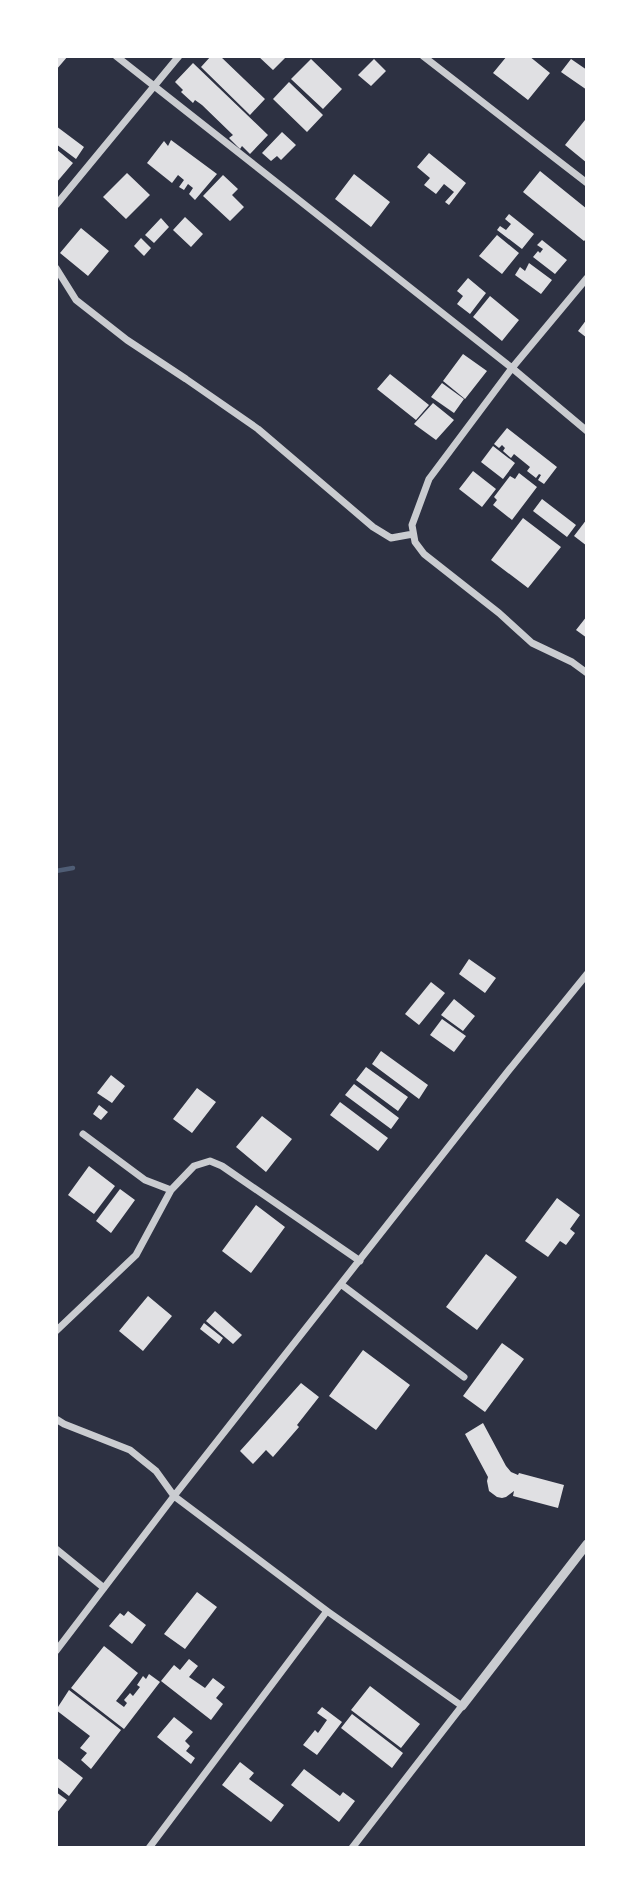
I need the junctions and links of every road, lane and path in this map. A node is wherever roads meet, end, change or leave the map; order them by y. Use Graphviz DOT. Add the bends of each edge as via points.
graph roads {
  1 [pos="116,56"];
  2 [pos="179,56"];
  3 [pos="423,56"];
  4 [pos="155,86"];
  5 [pos="587,183"];
  6 [pos="56,205"];
  7 [pos="56,268"];
  8 [pos="587,278"];
  9 [pos="512,368"];
  10 [pos="587,431"];
  11 [pos="413,534"];
  12 [pos="587,673"];
  13 [pos="587,974"];
  14 [pos="83,1133"];
  15 [pos="171,1190"];
  16 [pos="360,1261"];
  17 [pos="342,1285"];
  18 [pos="56,1332"];
  19 [pos="464,1377"];
  20 [pos="56,1419"];
  21 [pos="174,1496"];
  22 [pos="587,1544"];
  23 [pos="56,1549"];
  24 [pos="104,1588"];
  25 [pos="327,1611"];
  26 [pos="57,1647"];
  27 [pos="462,1706"];
  28 [pos="149,1848"];
  29 [pos="352,1848"];
  1 -- 4 [label="street"];
  2 -- 4 [label="street"];
  3 -- 5 [label="street"];
  4 -- 6 [label="street"];
  4 -- 9 [label="street"];
  7 -- 11 [label="street" via="76,300 258,429 373,527 391,538"];
  8 -- 9 [label="street"];
  9 -- 10 [label="street"];
  9 -- 11 [label="street" via="429,480 412,525"];
  11 -- 12 [label="street" via="424,554 532,643"];
  13 -- 16 [label="street"];
  14 -- 15 [label="street" via="145,1180"];
  15 -- 16 [label="street" via="194,1166 210,1161"];
  15 -- 18 [label="street" via="136,1255"];
  16 -- 17 [label="street"];
  17 -- 19 [label="street"];
  17 -- 21 [label="street"];
  20 -- 21 [label="street" via="130,1450 156,1471"];
  21 -- 24 [label="street"];
  21 -- 25 [label="street"];
  22 -- 27 [label="street"];
  23 -- 24 [label="street"];
  24 -- 26 [label="street"];
  25 -- 27 [label="street"];
  25 -- 28 [label="street"];
  27 -- 29 [label="street"];
}
